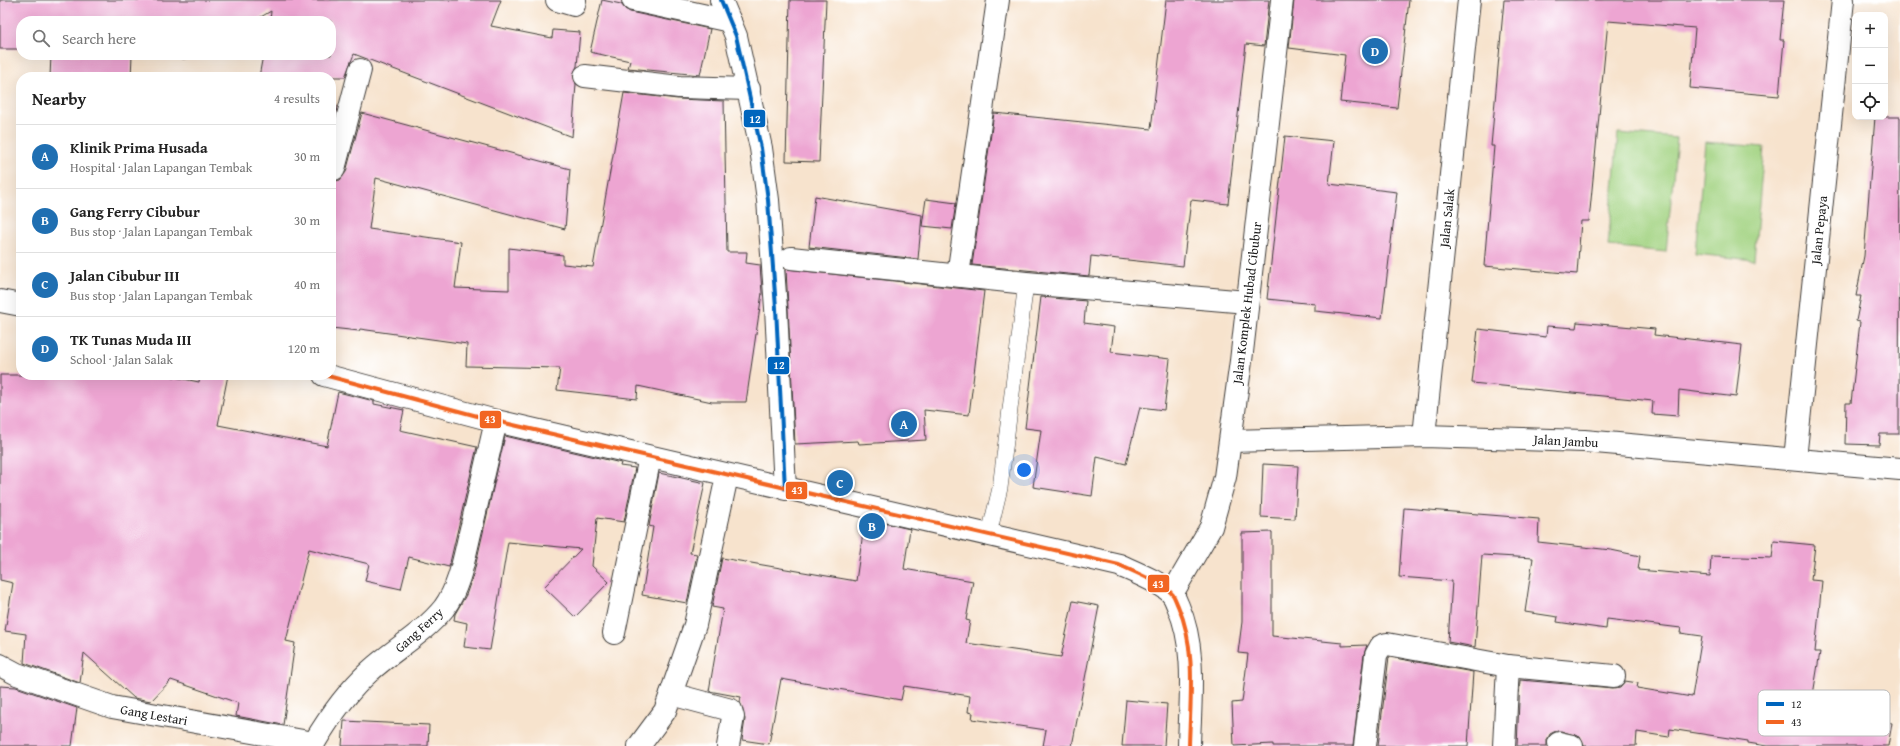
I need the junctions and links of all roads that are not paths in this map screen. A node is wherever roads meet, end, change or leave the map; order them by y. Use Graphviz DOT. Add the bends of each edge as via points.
graph roads {
  1 [pos="557,0"];
  2 [pos="575,0"];
  3 [pos="633,0"];
  4 [pos="721,0"];
  5 [pos="998,0"];
  6 [pos="1282,0"];
  7 [pos="1469,0"];
  8 [pos="1843,0"];
  9 [pos="730,21"];
  10 [pos="360,70"];
  11 [pos="585,76"];
  12 [pos="749,90"];
  13 [pos="336,161"];
  14 [pos="791,258"];
  15 [pos="958,275"];
  16 [pos="1026,282"];
  17 [pos="0,301"];
  18 [pos="1247,302"];
  19 [pos="16,304"];
  20 [pos="336,378"];
  21 [pos="496,421"];
  22 [pos="1424,436"];
  23 [pos="1231,441"];
  24 [pos="650,457"];
  25 [pos="1795,459"];
  26 [pos="1900,469"];
  27 [pos="727,476"];
  28 [pos="785,489"];
  29 [pos="989,534"];
  30 [pos="1172,594"];
  31 [pos="614,632"];
  32 [pos="0,665"];
  33 [pos="1508,666"];
  34 [pos="1614,676"];
  35 [pos="671,694"];
  36 [pos="314,744"];
  37 [pos="639,746"];
  38 [pos="728,746"];
  39 [pos="1189,746"];
  40 [pos="1365,746"];
  41 [pos="1504,746"];
  1 -- 2 [label="street" via="574,5"];
  3 -- 9 [label="street"];
  4 -- 9 [label="street"];
  5 -- 15 [label="street"];
  6 -- 18 [label="street, Jalan Komplek Hubad Cibubur"];
  7 -- 22 [label="street, Jalan Salak"];
  8 -- 25 [label="street, Jalan Pepaya"];
  9 -- 12 [label="street"];
  10 -- 13 [label="street"];
  11 -- 12 [label="street" via="679,87"];
  12 -- 28 [label="street" via="768,200"];
  14 -- 15 [label="street"];
  15 -- 16 [label="street"];
  16 -- 18 [label="street"];
  16 -- 29 [label="lane" via="1000,488"];
  17 -- 19 [label="street"];
  18 -- 23 [label="street, Jalan Komplek Hubad Cibubur"];
  20 -- 21 [label="street"];
  21 -- 24 [label="street"];
  21 -- 36 [label="street, Gang Ferry" via="462,567 454,591 445,607 432,622 370,671 335,708"];
  22 -- 23 [label="street, Jalan Jambu"];
  22 -- 25 [label="street, Jalan Jambu" via="1584,441"];
  23 -- 30 [label="street, Jalan Komplek Hubad Cibubur" via="1225,477 1211,527"];
  24 -- 27 [label="street"];
  24 -- 31 [label="street"];
  25 -- 26 [label="street, Jalan Jambu"];
  27 -- 28 [label="street"];
  27 -- 35 [label="street" via="695,626"];
  28 -- 29 [label="street"];
  29 -- 30 [label="street" via="1119,565 1147,577"];
  30 -- 39 [label="street" via="1183,618 1189,649"];
  32 -- 36 [label="street, Gang Lestari" via="17,674 112,707"];
  33 -- 34 [label="street"];
  33 -- 40 [label="street" via="1387,644 1381,646 1376,655"];
  33 -- 41 [label="street"];
  35 -- 37 [label="street" via="665,711"];
  35 -- 38 [label="street" via="731,710 733,717"];
}
